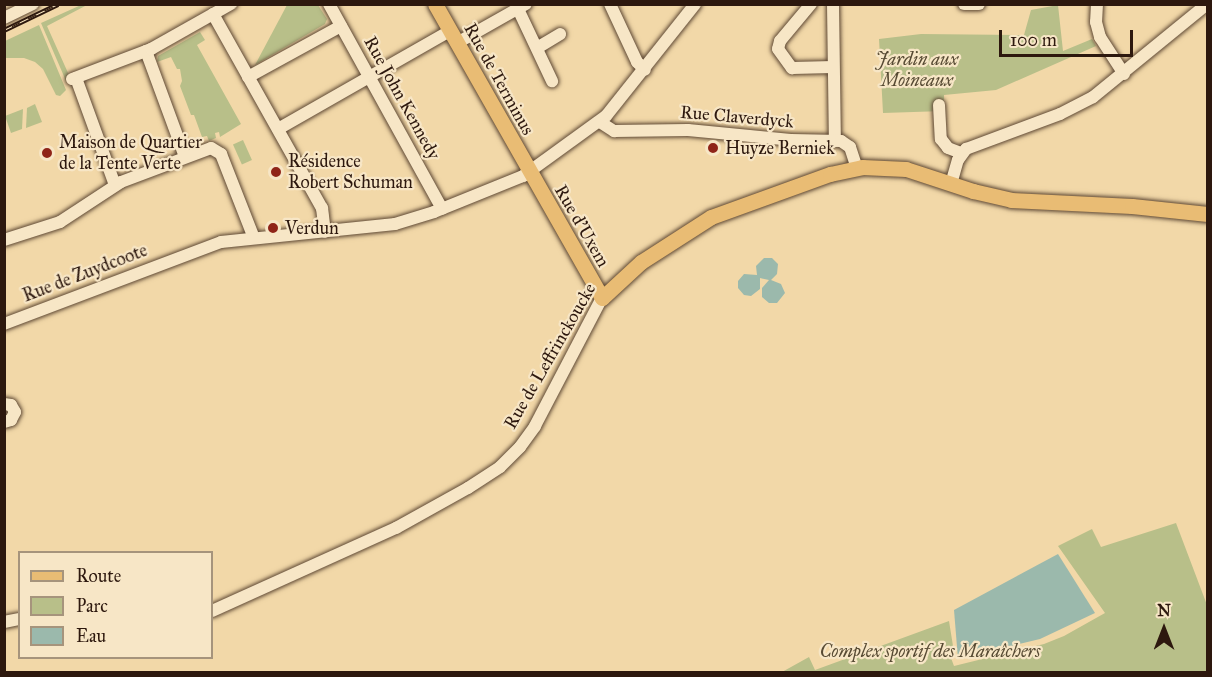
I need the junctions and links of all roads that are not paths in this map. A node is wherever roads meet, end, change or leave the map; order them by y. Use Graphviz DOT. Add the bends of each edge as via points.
graph roads {
  1 [pos="33,4"];
  2 [pos="231,4"];
  3 [pos="329,4"];
  4 [pos="435,4"];
  5 [pos="610,4"];
  6 [pos="695,4"];
  7 [pos="811,4"];
  8 [pos="833,4"];
  9 [pos="964,4"];
  10 [pos="979,4"];
  11 [pos="1097,4"];
  12 [pos="1207,4"];
  13 [pos="522,7"];
  14 [pos="213,14"];
  15 [pos="4,18"];
  16 [pos="341,26"];
  17 [pos="560,34"];
  18 [pos="454,37"];
  19 [pos="537,48"];
  20 [pos="146,51"];
  21 [pos="834,68"];
  22 [pos="645,70"];
  23 [pos="1124,74"];
  24 [pos="370,76"];
  25 [pos="248,77"];
  26 [pos="552,81"];
  27 [pos="939,105"];
  28 [pos="600,122"];
  29 [pos="278,129"];
  30 [pos="835,141"];
  31 [pos="961,153"];
  32 [pos="185,157"];
  33 [pos="857,168"];
  34 [pos="529,173"];
  35 [pos="951,184"];
  36 [pos="116,185"];
  37 [pos="442,209"];
  38 [pos="1208,214"];
  39 [pos="325,232"];
  40 [pos="251,239"];
  41 [pos="4,240"];
  42 [pos="602,298"];
  43 [pos="4,324"];
  44 [pos="4,404"];
  45 [pos="4,422"];
  46 [pos="213,611"];
  1 -- 15 [label="street"];
  2 -- 14 [label="street"];
  3 -- 16 [label="street, Rue John Kennedy"];
  4 -- 18 [label="main road, Rue de Terminus"];
  5 -- 22 [label="street" via="635,59"];
  6 -- 22 [label="street, Rue de Zuydcoote"];
  7 -- 21 [label="street" via="780,41 778,50 792,68"];
  8 -- 21 [label="street"];
  9 -- 10 [label="street"];
  11 -- 23 [label="street" via="1100,37"];
  12 -- 23 [label="street"];
  13 -- 18 [label="street"];
  13 -- 19 [label="street"];
  14 -- 20 [label="street"];
  14 -- 25 [label="street"];
  16 -- 24 [label="street, Rue John Kennedy"];
  16 -- 25 [label="street"];
  17 -- 19 [label="street"];
  18 -- 24 [label="street"];
  18 -- 34 [label="main road, Rue de Terminus"];
  19 -- 26 [label="street"];
  20 -- 32 [label="street"];
  20 -- 36 [label="street" via="74,79"];
  21 -- 30 [label="street"];
  22 -- 28 [label="street, Rue de Zuydcoote"];
  23 -- 31 [label="street" via="1065,112 972,145"];
  24 -- 29 [label="street"];
  24 -- 37 [label="street, Rue John Kennedy"];
  25 -- 29 [label="street"];
  27 -- 31 [label="street" via="941,139 948,148"];
  28 -- 30 [label="street, Rue Claverdyck" via="614,131 688,130"];
  28 -- 34 [label="street, Rue de Zuydcoote"];
  29 -- 39 [label="street" via="322,208"];
  30 -- 33 [label="street" via="850,147"];
  31 -- 35 [label="street"];
  32 -- 36 [label="street"];
  32 -- 40 [label="street" via="211,148 220,151"];
  33 -- 35 [label="main road, Rue de Leffrinckoucke" via="896,167"];
  33 -- 42 [label="main road, Rue de Leffrinckoucke" via="711,217 641,262"];
  34 -- 37 [label="street, Rue de Zuydcoote"];
  34 -- 42 [label="main road, Rue d'Uxem"];
  35 -- 38 [label="main road, Rue de Leffrinckoucke" via="1011,200"];
  36 -- 41 [label="street" via="63,220"];
  37 -- 39 [label="street, Rue de Zuydcoote" via="395,225"];
  39 -- 40 [label="street, Rue de Zuydcoote"];
  40 -- 43 [label="street, Rue de Zuydcoote" via="215,252 180,256"];
  42 -- 46 [label="street, Rue de Leffrinckoucke" via="535,426 500,467 403,525"];
  44 -- 45 [label="street" via="11,405 15,412 11,420"];
}
